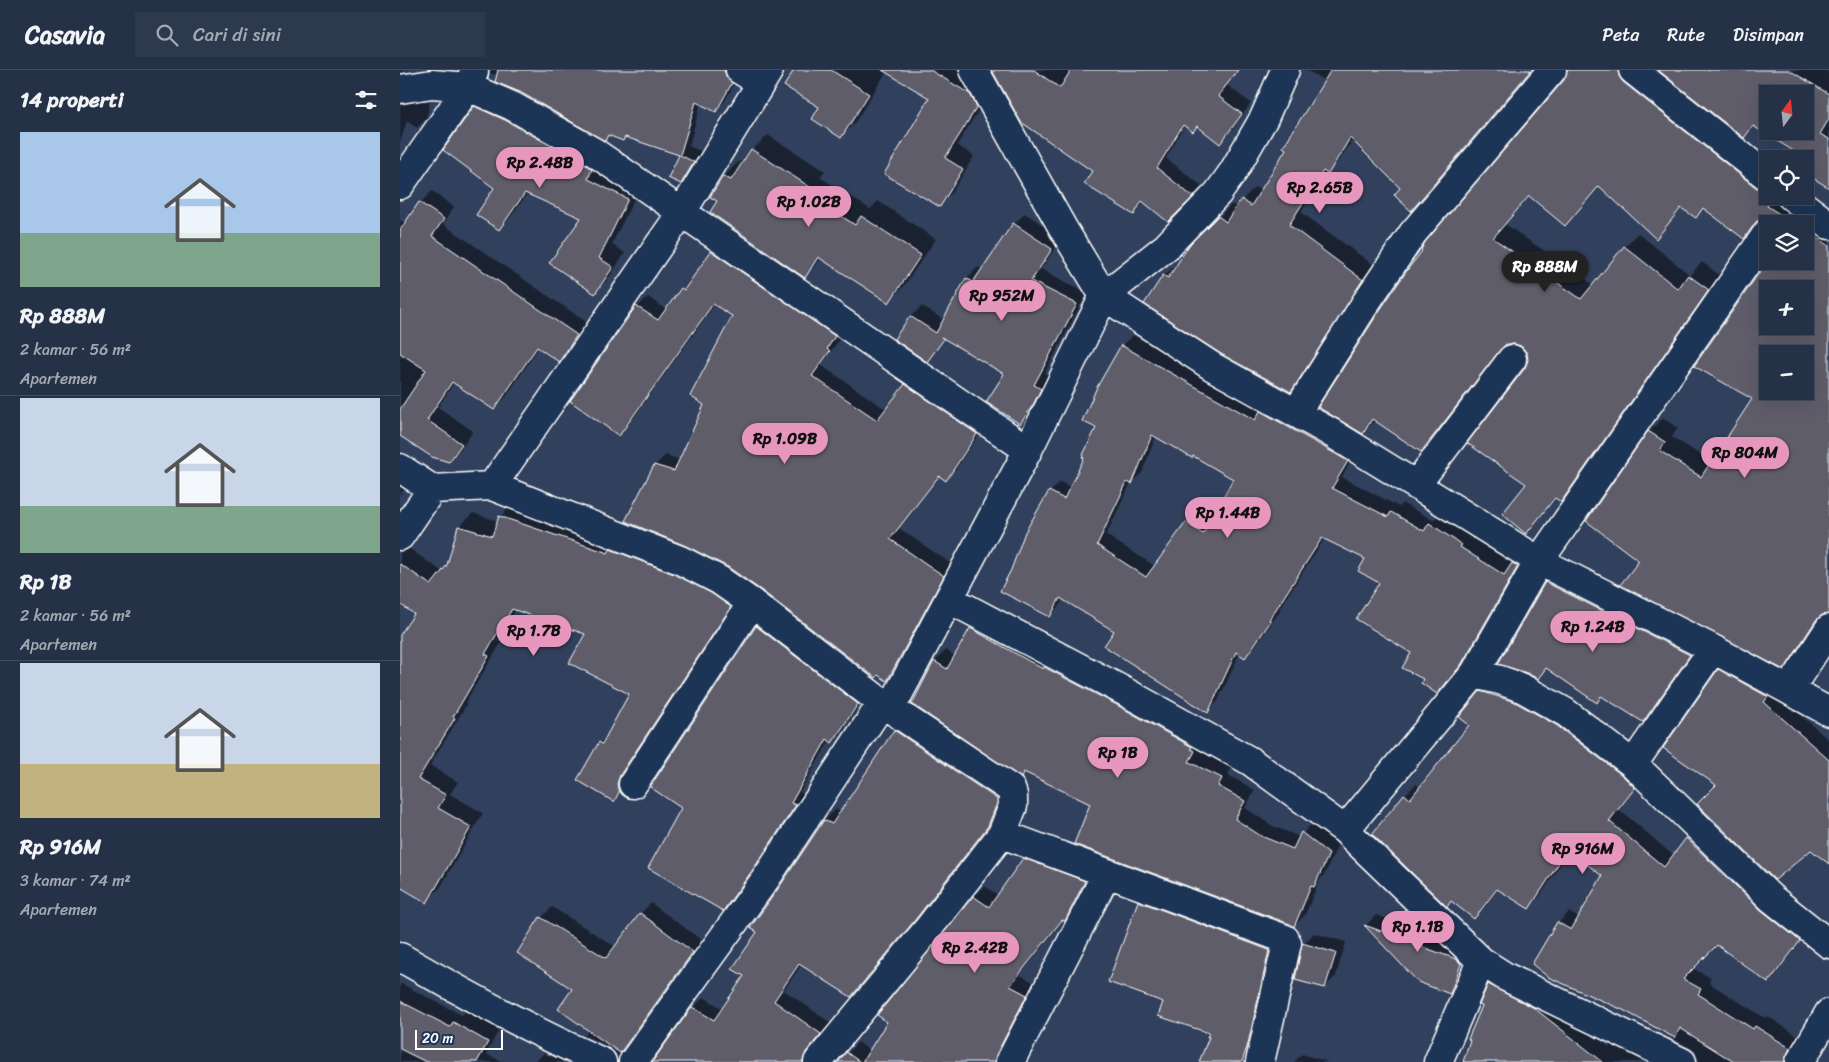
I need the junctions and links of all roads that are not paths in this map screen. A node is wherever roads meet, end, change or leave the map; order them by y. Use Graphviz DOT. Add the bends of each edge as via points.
graph roads {
  1 [pos="974,70"];
  2 [pos="1285,70"];
  3 [pos="1552,70"];
  4 [pos="1633,70"];
  5 [pos="756,74"];
  6 [pos="471,78"];
  7 [pos="400,89"];
  8 [pos="1759,170"];
  9 [pos="400,185"];
  10 [pos="1803,205"];
  11 [pos="682,212"];
  12 [pos="1829,225"];
  13 [pos="1759,245"];
  14 [pos="1104,296"];
  15 [pos="1512,359"];
  16 [pos="1296,413"];
  17 [pos="1028,450"];
  18 [pos="400,468"];
  19 [pos="1416,485"];
  20 [pos="492,486"];
  21 [pos="432,489"];
  22 [pos="400,536"];
  23 [pos="1539,561"];
  24 [pos="949,599"];
  25 [pos="752,603"];
  26 [pos="1829,629"];
  27 [pos="1713,649"];
  28 [pos="1474,674"];
  29 [pos="1789,690"];
  30 [pos="886,706"];
  31 [pos="1829,712"];
  32 [pos="1632,764"];
  33 [pos="633,784"];
  34 [pos="1346,830"];
  35 [pos="1002,834"];
  36 [pos="1107,874"];
  37 [pos="1829,944"];
  38 [pos="400,957"];
  39 [pos="1481,961"];
  40 [pos="1829,1013"];
  41 [pos="602,1062"];
  42 [pos="633,1062"];
  43 [pos="818,1062"];
  44 [pos="1010,1062"];
  45 [pos="1260,1062"];
  46 [pos="1438,1062"];
  47 [pos="1682,1062"];
  48 [pos="1800,1062"];
  1 -- 14 [label="street"];
  2 -- 14 [label="street" via="1264,118 1218,194 1166,247"];
  3 -- 16 [label="street" via="1414,234 1367,300"];
  4 -- 8 [label="street"];
  5 -- 11 [label="street"];
  6 -- 7 [label="street"];
  6 -- 9 [label="street"];
  6 -- 11 [label="street" via="512,106 594,152"];
  10 -- 12 [label="street"];
  11 -- 17 [label="street"];
  11 -- 20 [label="street"];
  13 -- 23 [label="street"];
  14 -- 16 [label="street" via="1213,367"];
  14 -- 17 [label="street"];
  15 -- 19 [label="street"];
  16 -- 19 [label="street"];
  17 -- 24 [label="street"];
  18 -- 21 [label="street"];
  19 -- 23 [label="street"];
  20 -- 21 [label="street"];
  20 -- 25 [label="street" via="680,560 719,580"];
  21 -- 22 [label="street"];
  23 -- 27 [label="street"];
  23 -- 28 [label="street"];
  24 -- 30 [label="street"];
  24 -- 34 [label="street" via="1250,761"];
  25 -- 30 [label="street"];
  25 -- 33 [label="street"];
  26 -- 29 [label="street"];
  27 -- 29 [label="street"];
  27 -- 32 [label="street"];
  28 -- 32 [label="street" via="1500,680 1541,698 1565,712"];
  28 -- 34 [label="street"];
  29 -- 31 [label="street"];
  30 -- 35 [label="street" via="1011,789 1014,800"];
  30 -- 42 [label="street"];
  32 -- 37 [label="street" via="1771,898"];
  34 -- 39 [label="street"];
  35 -- 36 [label="street"];
  35 -- 43 [label="street"];
  36 -- 44 [label="street"];
  36 -- 45 [label="street" via="1285,940 1287,943"];
  38 -- 41 [label="street" via="548,1038"];
  39 -- 46 [label="street"];
  39 -- 47 [label="street" via="1506,977"];
  40 -- 48 [label="street"];
}
